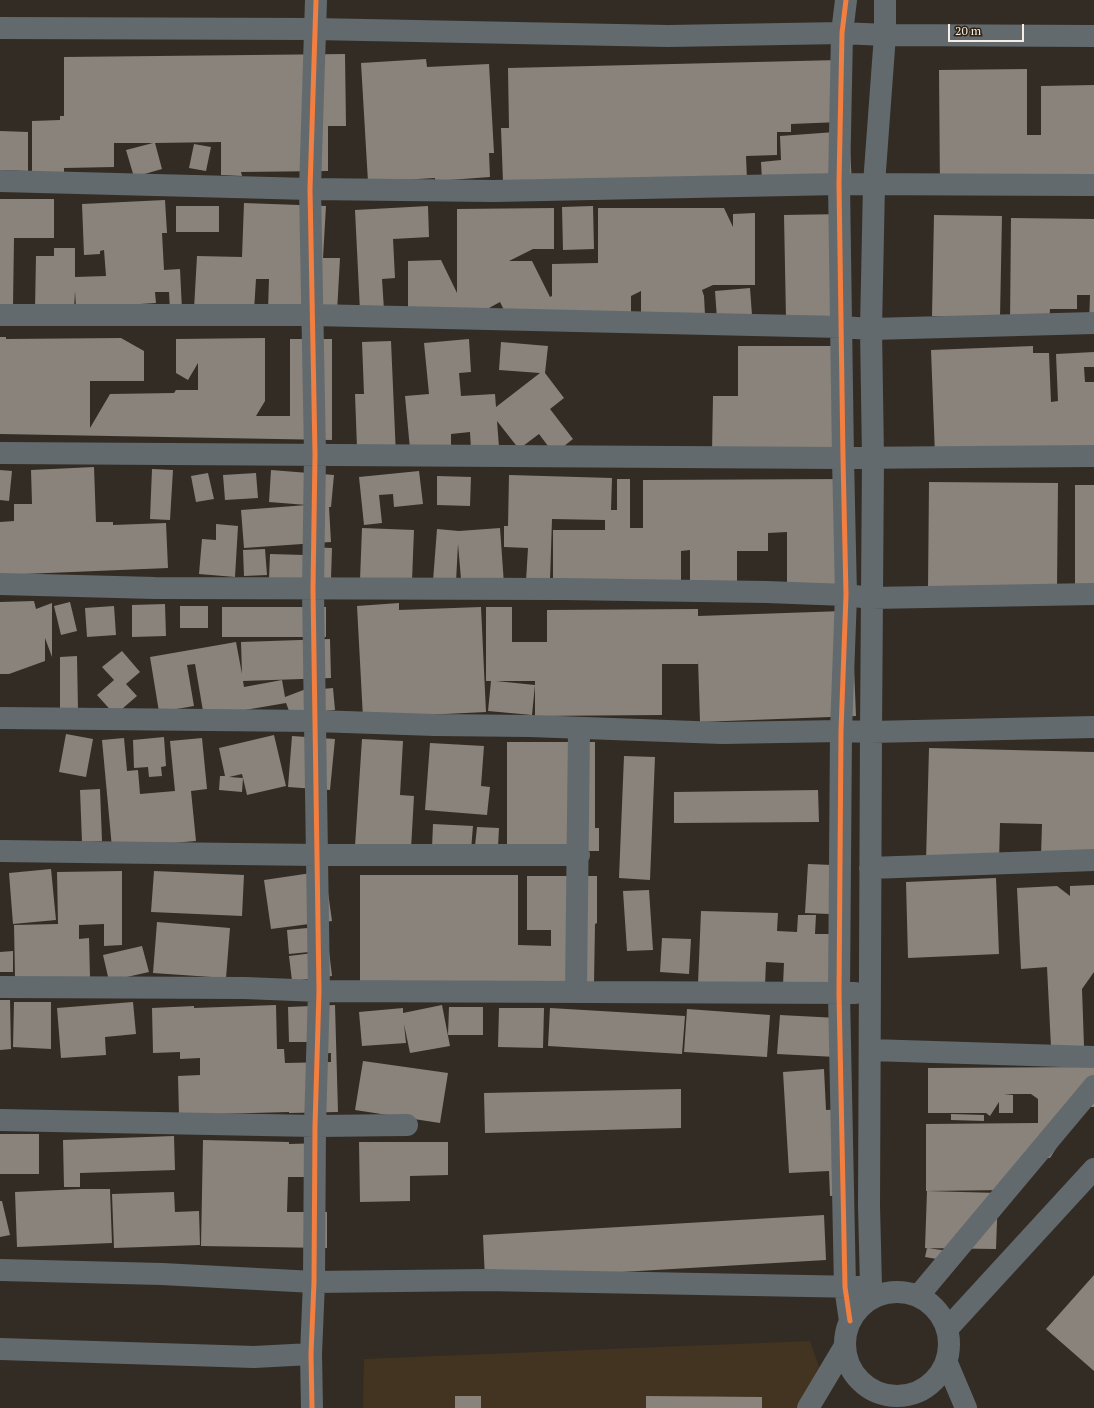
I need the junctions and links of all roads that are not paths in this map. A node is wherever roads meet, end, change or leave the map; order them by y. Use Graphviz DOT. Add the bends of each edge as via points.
graph roads {
  1 [pos="316,0"];
  2 [pos="846,0"];
  3 [pos="885,0"];
  4 [pos="0,28"];
  5 [pos="315,29"];
  6 [pos="842,33"];
  7 [pos="885,35"];
  8 [pos="1094,36"];
  9 [pos="0,181"];
  10 [pos="839,184"];
  11 [pos="874,184"];
  12 [pos="1094,185"];
  13 [pos="310,189"];
  14 [pos="0,315"];
  15 [pos="312,316"];
  16 [pos="1094,323"];
  17 [pos="841,327"];
  18 [pos="871,329"];
  19 [pos="0,453"];
  20 [pos="315,454"];
  21 [pos="1094,456"];
  22 [pos="843,458"];
  23 [pos="873,458"];
  24 [pos="0,584"];
  25 [pos="313,589"];
  26 [pos="1094,594"];
  27 [pos="846,595"];
  28 [pos="871,598"];
  29 [pos="0,718"];
  30 [pos="315,721"];
  31 [pos="1094,727"];
  32 [pos="580,728"];
  33 [pos="841,731"];
  34 [pos="871,732"];
  35 [pos="0,851"];
  36 [pos="579,854"];
  37 [pos="316,855"];
  38 [pos="1094,860"];
  39 [pos="870,868"];
  40 [pos="0,987"];
  41 [pos="318,991"];
  42 [pos="576,992"];
  43 [pos="870,993"];
  44 [pos="839,994"];
  45 [pos="870,1050"];
  46 [pos="1094,1057"];
  47 [pos="1094,1086"];
  48 [pos="0,1120"];
  49 [pos="407,1124"];
  50 [pos="315,1126"];
  51 [pos="1094,1169"];
  52 [pos="0,1270"];
  53 [pos="314,1282"];
  54 [pos="845,1287"];
  55 [pos="872,1292"];
  56 [pos="919,1295"];
  57 [pos="850,1321"];
  58 [pos="948,1328"];
  59 [pos="845,1346"];
  60 [pos="0,1349"];
  61 [pos="311,1354"];
  62 [pos="947,1363"];
  63 [pos="882,1401"];
  64 [pos="810,1407"];
  65 [pos="312,1408"];
  66 [pos="966,1408"];
  1 -- 5 [label="street"];
  2 -- 6 [label="street"];
  3 -- 7 [label="street"];
  4 -- 5 [label="street"];
  5 -- 6 [label="street" via="668,36"];
  5 -- 13 [label="street"];
  6 -- 7 [label="street"];
  6 -- 10 [label="street"];
  7 -- 8 [label="street"];
  7 -- 11 [label="street"];
  9 -- 13 [label="street"];
  10 -- 11 [label="street"];
  10 -- 13 [label="street" via="494,190"];
  10 -- 17 [label="street"];
  11 -- 12 [label="street"];
  11 -- 18 [label="street"];
  13 -- 15 [label="street"];
  14 -- 15 [label="street"];
  15 -- 17 [label="street"];
  15 -- 20 [label="street"];
  16 -- 18 [label="street"];
  17 -- 18 [label="street"];
  17 -- 22 [label="street"];
  18 -- 23 [label="street"];
  19 -- 20 [label="street"];
  20 -- 22 [label="street"];
  20 -- 25 [label="street"];
  21 -- 23 [label="street"];
  22 -- 23 [label="street"];
  22 -- 27 [label="street"];
  23 -- 28 [label="street"];
  24 -- 25 [label="street"];
  25 -- 27 [label="street" via="767,592"];
  25 -- 30 [label="street"];
  26 -- 28 [label="street"];
  27 -- 28 [label="street"];
  27 -- 33 [label="street"];
  28 -- 34 [label="street"];
  29 -- 30 [label="street"];
  30 -- 32 [label="street"];
  30 -- 37 [label="street"];
  31 -- 34 [label="street"];
  32 -- 33 [label="street" via="722,733"];
  32 -- 36 [label="street"];
  33 -- 34 [label="street"];
  33 -- 44 [label="street"];
  34 -- 39 [label="street"];
  35 -- 37 [label="street"];
  36 -- 37 [label="street"];
  36 -- 42 [label="street"];
  37 -- 41 [label="street"];
  38 -- 39 [label="street"];
  39 -- 43 [label="street"];
  40 -- 41 [label="street" via="245,988"];
  41 -- 42 [label="street"];
  41 -- 50 [label="street"];
  42 -- 44 [label="street"];
  43 -- 44 [label="street"];
  43 -- 45 [label="street"];
  44 -- 54 [label="street"];
  45 -- 46 [label="street"];
  45 -- 55 [label="street" via="869,1206"];
  47 -- 56 [label="street"];
  48 -- 50 [label="street"];
  49 -- 50 [label="street"];
  50 -- 53 [label="street"];
  51 -- 58 [label="street"];
  52 -- 53 [label="street" via="162,1274"];
  53 -- 54 [label="street" via="486,1280"];
  53 -- 61 [label="street"];
  54 -- 55 [label="street"];
  54 -- 57 [label="street"];
  55 -- 56 [label="street" via="904,1291"];
  55 -- 57 [label="street"];
  56 -- 58 [label="street" via="937,1308"];
  57 -- 59 [label="street"];
  58 -- 62 [label="street" via="950,1345"];
  59 -- 63 [label="street" via="854,1374"];
  59 -- 64 [label="street"];
  60 -- 61 [label="street" via="254,1357"];
  61 -- 65 [label="street"];
  62 -- 63 [label="street" via="938,1378 924,1389"];
  62 -- 66 [label="street"];
}
